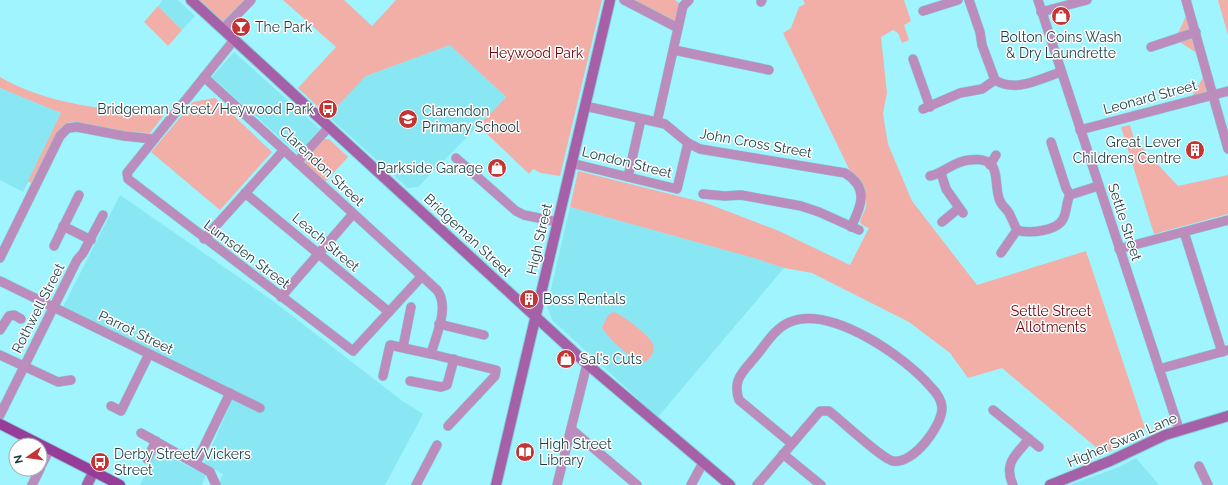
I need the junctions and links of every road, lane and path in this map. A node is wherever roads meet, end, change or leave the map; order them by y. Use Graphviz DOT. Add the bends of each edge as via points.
graph roads {
  1 [pos="191,0"];
  2 [pos="250,0"];
  3 [pos="610,0"];
  4 [pos="689,0"];
  5 [pos="958,0"];
  6 [pos="969,0"];
  7 [pos="1038,0"];
  8 [pos="1087,0"];
  9 [pos="1186,0"];
  10 [pos="630,1"];
  11 [pos="923,11"];
  12 [pos="1042,12"];
  13 [pos="678,28"];
  14 [pos="223,29"];
  15 [pos="1196,32"];
  16 [pos="234,40"];
  17 [pos="1151,46"];
  18 [pos="674,50"];
  19 [pos="914,59"];
  20 [pos="769,70"];
  21 [pos="1061,72"];
  22 [pos="204,77"];
  23 [pos="994,80"];
  24 [pos="1228,91"];
  25 [pos="1213,95"];
  26 [pos="585,106"];
  27 [pos="641,119"];
  28 [pos="657,122"];
  29 [pos="329,127"];
  30 [pos="1080,130"];
  31 [pos="153,138"];
  32 [pos="1051,142"];
  33 [pos="688,143"];
  34 [pos="1228,149"];
  35 [pos="284,150"];
  36 [pos="996,155"];
  37 [pos="456,158"];
  38 [pos="297,162"];
  39 [pos="571,163"];
  40 [pos="990,165"];
  41 [pos="941,173"];
  42 [pos="628,176"];
  43 [pos="930,176"];
  44 [pos="1098,186"];
  45 [pos="245,193"];
  46 [pos="703,194"];
  47 [pos="1070,195"];
  48 [pos="79,196"];
  49 [pos="353,214"];
  50 [pos="103,215"];
  51 [pos="1228,220"];
  52 [pos="558,222"];
  53 [pos="942,222"];
  54 [pos="63,226"];
  55 [pos="1018,230"];
  56 [pos="1184,232"];
  57 [pos="204,239"];
  58 [pos="90,240"];
  59 [pos="54,246"];
  60 [pos="1119,249"];
  61 [pos="1001,253"];
  62 [pos="319,254"];
  63 [pos="0,258"];
  64 [pos="422,276"];
  65 [pos="0,281"];
  66 [pos="281,297"];
  67 [pos="54,308"];
  68 [pos="408,311"];
  69 [pos="389,312"];
  70 [pos="536,317"];
  71 [pos="21,319"];
  72 [pos="474,322"];
  73 [pos="439,324"];
  74 [pos="0,330"];
  75 [pos="472,332"];
  76 [pos="484,335"];
  77 [pos="403,347"];
  78 [pos="1225,351"];
  79 [pos="148,354"];
  80 [pos="432,354"];
  81 [pos="0,355"];
  82 [pos="454,359"];
  83 [pos="587,364"];
  84 [pos="23,367"];
  85 [pos="1159,369"];
  86 [pos="383,376"];
  87 [pos="410,379"];
  88 [pos="71,380"];
  89 [pos="230,393"];
  90 [pos="111,406"];
  91 [pos="260,408"];
  92 [pos="993,410"];
  93 [pos="0,415"];
  94 [pos="1228,416"];
  95 [pos="0,424"];
  96 [pos="448,426"];
  97 [pos="571,429"];
  98 [pos="1179,429"];
  99 [pos="140,433"];
  100 [pos="1030,439"];
  101 [pos="156,441"];
  102 [pos="792,443"];
  103 [pos="437,445"];
  104 [pos="1039,447"];
  105 [pos="50,449"];
  106 [pos="48,453"];
  107 [pos="783,454"];
  108 [pos="147,459"];
  109 [pos="196,463"];
  110 [pos="703,463"];
  111 [pos="1198,466"];
  112 [pos="94,471"];
  113 [pos="1210,483"];
  114 [pos="87,485"];
  115 [pos="120,485"];
  116 [pos="216,485"];
  117 [pos="416,485"];
  118 [pos="496,485"];
  119 [pos="557,485"];
  120 [pos="637,485"];
  121 [pos="691,485"];
  122 [pos="730,485"];
  123 [pos="757,485"];
  124 [pos="821,485"];
  125 [pos="1013,485"];
  126 [pos="1050,485"];
  1 -- 14 [label="street, Bridgeman Street"];
  2 -- 14 [label="street"];
  3 -- 26 [label="street, High Street"];
  4 -- 13 [label="street" via="683,6"];
  5 -- 11 [label="street" via="935,12"];
  6 -- 23 [label="street"];
  7 -- 12 [label="street, Settle Street"];
  8 -- 12 [label="street"];
  9 -- 15 [label="street"];
  10 -- 13 [label="street"];
  12 -- 21 [label="street, Settle Street"];
  13 -- 18 [label="street"];
  14 -- 16 [label="street, Bridgeman Street"];
  15 -- 17 [label="street"];
  15 -- 25 [label="street"];
  16 -- 22 [label="street"];
  16 -- 29 [label="street, Bridgeman Street"];
  18 -- 20 [label="street"];
  18 -- 28 [label="street"];
  19 -- 23 [label="street" via="922,70 926,108 960,93 982,90"];
  21 -- 23 [label="street" via="1017,86 1007,86"];
  21 -- 30 [label="street, Settle Street"];
  22 -- 31 [label="street"];
  22 -- 35 [label="street, Clarendon Street"];
  24 -- 25 [label="street, Leonard Street"];
  25 -- 30 [label="street, Leonard Street"];
  25 -- 34 [label="street"];
  26 -- 27 [label="street, John Cross Street"];
  26 -- 39 [label="street, High Street"];
  27 -- 28 [label="street, John Cross Street"];
  27 -- 42 [label="street"];
  28 -- 33 [label="street, John Cross Street" via="669,126"];
  29 -- 38 [label="street"];
  29 -- 70 [label="street, Bridgeman Street"];
  30 -- 44 [label="street, Settle Street"];
  31 -- 57 [label="street, Lumsden Street" via="127,173 127,177"];
  31 -- 63 [label="street" via="124,136 77,127 68,128 60,136"];
  32 -- 47 [label="street"];
  33 -- 42 [label="street, London Street" via="677,189"];
  33 -- 46 [label="street, John Cross Street" via="714,153 844,173 856,182 861,190 862,199 855,229 801,206 746,196"];
  35 -- 38 [label="street, Clarendon Street"];
  35 -- 45 [label="street"];
  36 -- 40 [label="street"];
  37 -- 52 [label="street" via="516,211"];
  38 -- 49 [label="street, Clarendon Street"];
  39 -- 42 [label="street, London Street"];
  39 -- 52 [label="street, High Street"];
  40 -- 41 [label="street" via="979,160 970,160 959,162"];
  40 -- 55 [label="street" via="997,177 1000,201"];
  41 -- 43 [label="street"];
  41 -- 53 [label="street" via="946,189 961,210"];
  44 -- 47 [label="street"];
  44 -- 60 [label="street, Settle Street"];
  45 -- 57 [label="street"];
  45 -- 62 [label="street, Leach Street"];
  47 -- 55 [label="street" via="1064,219 1057,225 1030,233"];
  48 -- 54 [label="street"];
  49 -- 62 [label="street"];
  49 -- 64 [label="street, Clarendon Street"];
  50 -- 58 [label="street, Rothwell Street"];
  51 -- 56 [label="street"];
  52 -- 70 [label="street, High Street"];
  54 -- 58 [label="street"];
  54 -- 59 [label="street"];
  55 -- 61 [label="street"];
  56 -- 60 [label="street"];
  56 -- 78 [label="street"];
  57 -- 66 [label="street, Lumsden Street"];
  58 -- 67 [label="street, Rothwell Street" via="77,260"];
  60 -- 85 [label="street, Settle Street"];
  62 -- 66 [label="street"];
  62 -- 69 [label="street, Leach Street"];
  64 -- 69 [label="street"];
  64 -- 73 [label="street, Clarendon Street" via="441,295 443,310"];
  65 -- 67 [label="street, Parrot Street"];
  66 -- 69 [label="street, Lumsden Street" via="353,351"];
  67 -- 79 [label="street, Parrot Street"];
  67 -- 84 [label="street, Rothwell Street"];
  68 -- 77 [label="street"];
  70 -- 83 [label="street, Bridgeman Street"];
  70 -- 118 [label="street, High Street"];
  71 -- 74 [label="street" via="14,315 9,316"];
  72 -- 75 [label="street"];
  73 -- 75 [label="street"];
  73 -- 80 [label="street, Clarendon Street"];
  75 -- 76 [label="street"];
  77 -- 80 [label="street"];
  77 -- 86 [label="street" via="390,345"];
  78 -- 85 [label="street"];
  79 -- 89 [label="street, Parrot Street"];
  79 -- 90 [label="street" via="121,411"];
  80 -- 82 [label="street"];
  81 -- 84 [label="street"];
  82 -- 87 [label="street" via="447,385 441,387"];
  82 -- 96 [label="street" via="496,370 495,376"];
  83 -- 97 [label="street"];
  83 -- 110 [label="street, Bridgeman Street"];
  84 -- 88 [label="street" via="58,382"];
  84 -- 93 [label="street, Rothwell Street"];
  85 -- 98 [label="street, Settle Street"];
  89 -- 91 [label="street, Parrot Street"];
  89 -- 109 [label="street"];
  92 -- 100 [label="street" via="1000,421"];
  94 -- 98 [label="street, Higher Swan Lane"];
  95 -- 105 [label="main road"];
  97 -- 119 [label="street"];
  97 -- 120 [label="street"];
  98 -- 126 [label="street, Higher Swan Lane"];
  99 -- 101 [label="street"];
  100 -- 104 [label="street"];
  100 -- 125 [label="street" via="1009,466"];
  101 -- 108 [label="street"];
  101 -- 109 [label="street"];
  102 -- 102 [label="street" via="739,400 736,390 737,379 778,329 799,319 817,319 838,324 876,342 919,373 941,402 939,423 916,452 903,461 886,458 829,411 820,411 816,414"];
  102 -- 107 [label="street"];
  103 -- 117 [label="street" via="425,459"];
  105 -- 106 [label="street"];
  105 -- 112 [label="main road"];
  107 -- 123 [label="street"];
  107 -- 124 [label="street"];
  109 -- 116 [label="street" via="210,472"];
  110 -- 121 [label="street"];
  110 -- 122 [label="street, Bridgeman Street"];
  111 -- 113 [label="street"];
  112 -- 114 [label="street"];
  112 -- 115 [label="main road"];
}
